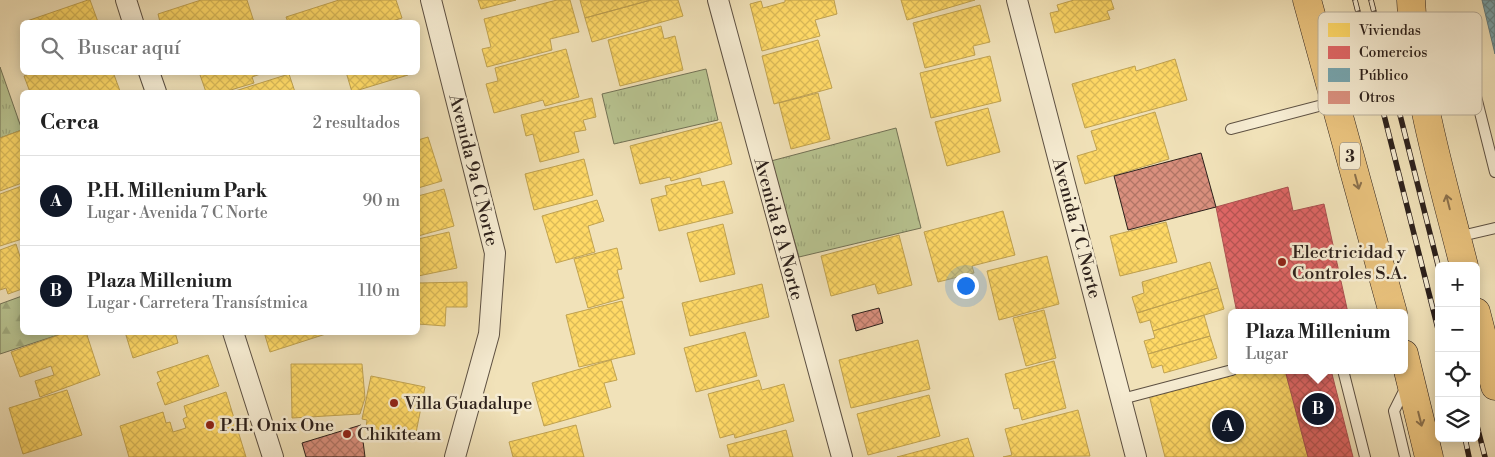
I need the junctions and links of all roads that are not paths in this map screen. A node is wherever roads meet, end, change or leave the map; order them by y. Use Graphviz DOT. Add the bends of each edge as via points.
graph roads {
  1 [pos="126,0"];
  2 [pos="431,0"];
  3 [pos="718,0"];
  4 [pos="1017,0"];
  5 [pos="1307,0"];
  6 [pos="132,20"];
  7 [pos="1318,40"];
  8 [pos="150,75"];
  9 [pos="155,90"];
  10 [pos="1318,106"];
  11 [pos="1339,115"];
  12 [pos="1426,115"];
  13 [pos="1481,115"];
  14 [pos="1231,129"];
  15 [pos="1495,172"];
  16 [pos="1495,228"];
  17 [pos="1457,237"];
  18 [pos="1463,262"];
  19 [pos="1392,309"];
  20 [pos="1480,328"];
  21 [pos="234,335"];
  22 [pos="1228,371"];
  23 [pos="1408,371"];
  24 [pos="1344,374"];
  25 [pos="1405,374"];
  26 [pos="1495,386"];
  27 [pos="1122,399"];
  28 [pos="273,457"];
  29 [pos="455,457"];
  30 [pos="842,457"];
  31 [pos="1136,457"];
  32 [pos="1365,457"];
  33 [pos="1405,457"];
  34 [pos="1429,457"];
  1 -- 6 [label="street"];
  2 -- 29 [label="street, Avenida 9a C Norte" via="495,253 489,334"];
  3 -- 30 [label="street, Avenida 8 A Norte"];
  4 -- 27 [label="street, Avenida 7 C Norte"];
  5 -- 7 [label="main road, 3"];
  8 -- 9 [label="street"];
  10 -- 14 [label="lane"];
  11 -- 19 [label="main road, 3, one-way"];
  17 -- 12 [label="main road, one-way"];
  13 -- 15 [label="lane"];
  16 -- 17 [label="lane"];
  17 -- 18 [label="main road"];
  20 -- 26 [label="main road"];
  21 -- 28 [label="street"];
  22 -- 27 [label="lane"];
  23 -- 34 [label="main road, one-way"];
  24 -- 32 [label="lane"];
  25 -- 33 [label="lane" via="1394,411"];
  27 -- 31 [label="street, Avenida 7 C Norte"];
}
